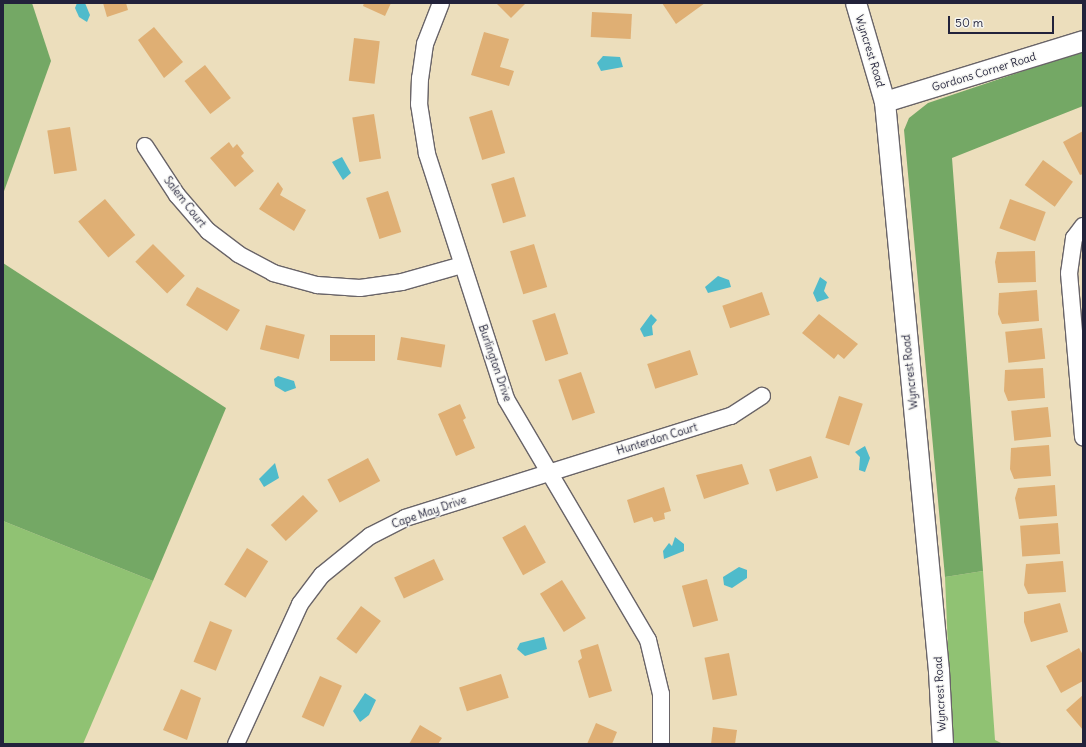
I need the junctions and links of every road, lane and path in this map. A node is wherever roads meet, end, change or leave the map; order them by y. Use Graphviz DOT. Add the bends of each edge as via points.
graph roads {
  1 [pos="441,3"];
  2 [pos="856,3"];
  3 [pos="1083,41"];
  4 [pos="885,102"];
  5 [pos="145,146"];
  6 [pos="1083,226"];
  7 [pos="462,264"];
  8 [pos="1081,393"];
  9 [pos="762,396"];
  10 [pos="1083,437"];
  11 [pos="547,472"];
  12 [pos="236,744"];
  13 [pos="661,744"];
  14 [pos="942,744"];
  1 -- 7 [label="street, Burlington Drive" via="425,44 419,104 427,154"];
  2 -- 4 [label="street, Wyncrest Road"];
  3 -- 4 [label="street, Gordons Corner Road"];
  4 -- 14 [label="street, Wyncrest Road" via="939,663"];
  5 -- 7 [label="street, Salem Court" via="178,196 208,230 238,254 274,273 317,285 360,288 402,282"];
  6 -- 8 [label="street" via="1074,238 1069,273"];
  7 -- 11 [label="street, Burlington Drive" via="506,399"];
  8 -- 10 [label="street"];
  9 -- 11 [label="street, Hunterdon Court" via="731,416"];
  11 -- 12 [label="street, Cape May Drive" via="405,518 350,550 322,575 300,604"];
  11 -- 13 [label="street, Burlington Drive" via="648,640 661,694"];
}
